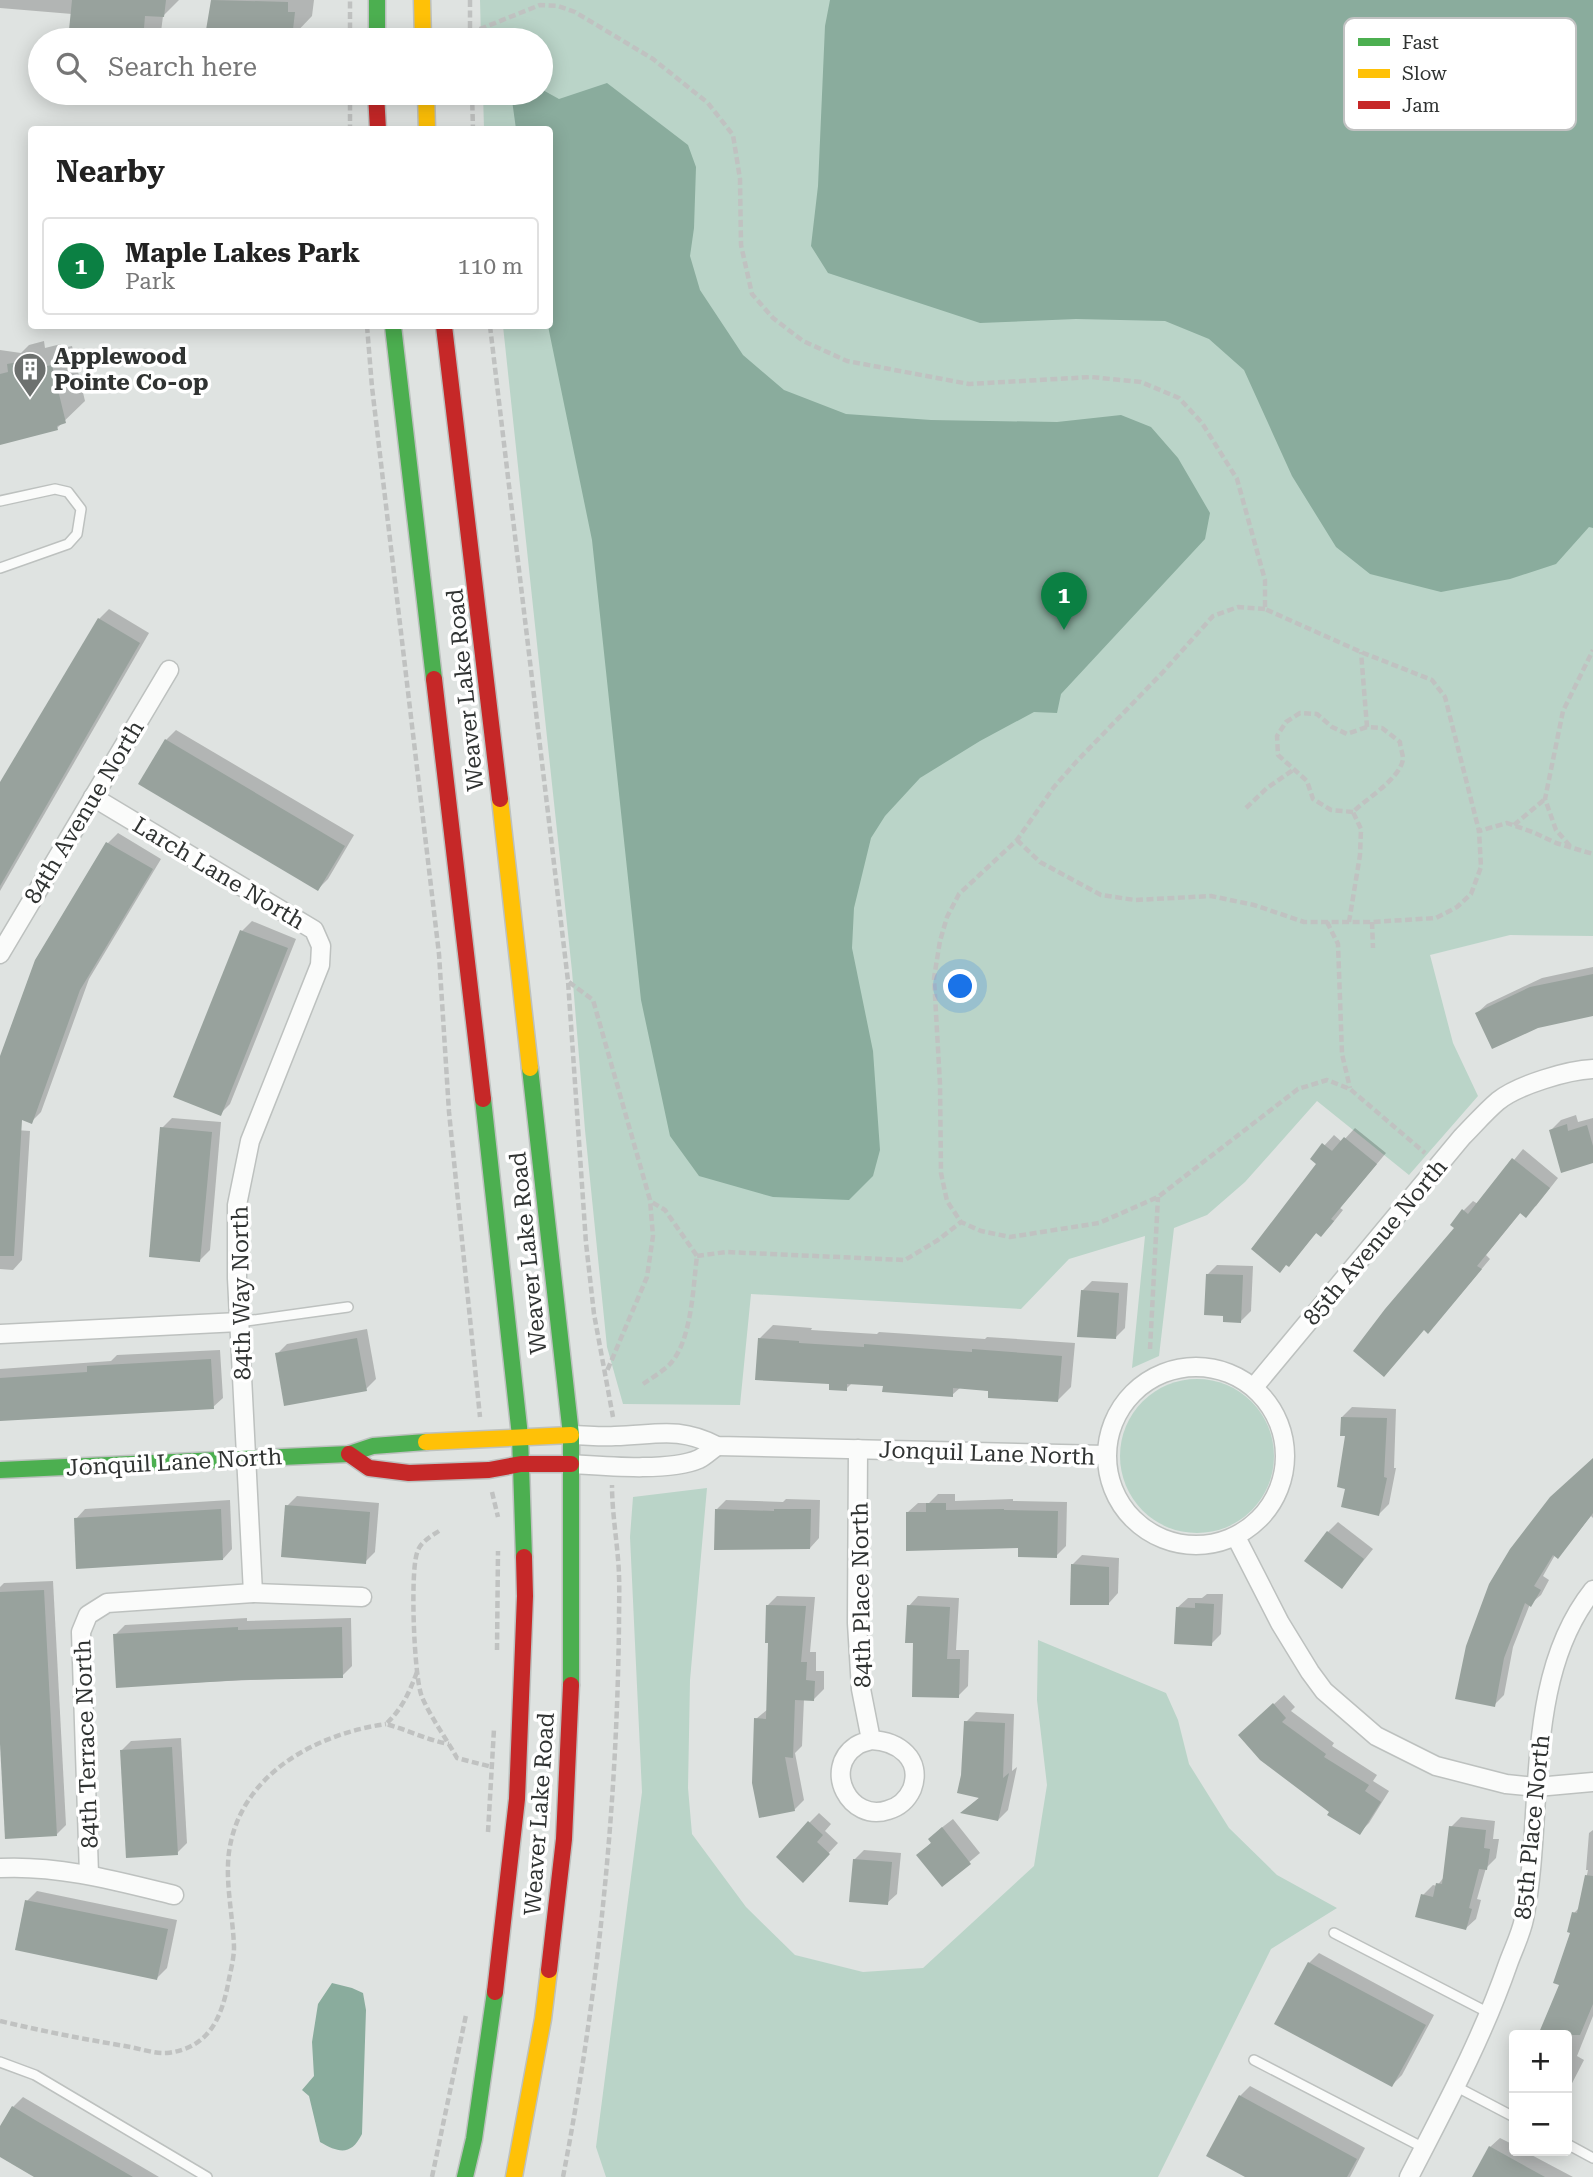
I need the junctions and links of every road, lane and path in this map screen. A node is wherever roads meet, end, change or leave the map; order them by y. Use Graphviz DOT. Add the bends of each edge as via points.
graph roads {
  1 [pos="350,0"];
  2 [pos="377,0"];
  3 [pos="422,0"];
  4 [pos="470,0"];
  5 [pos="350,28"];
  6 [pos="377,28"];
  7 [pos="423,28"];
  8 [pos="470,28"];
  9 [pos="482,28"];
  10 [pos="350,105"];
  11 [pos="377,105"];
  12 [pos="426,105"];
  13 [pos="472,105"];
  14 [pos="350,126"];
  15 [pos="378,126"];
  16 [pos="427,126"];
  17 [pos="472,126"];
  18 [pos="367,329"];
  19 [pos="393,329"];
  20 [pos="444,329"];
  21 [pos="490,329"];
  22 [pos="0,501"];
  23 [pos="0,568"];
  24 [pos="1265,609"];
  25 [pos="1593,650"];
  26 [pos="1361,652"];
  27 [pos="169,670"];
  28 [pos="1367,727"];
  29 [pos="1293,770"];
  30 [pos="93,797"];
  31 [pos="1545,799"];
  32 [pos="1246,808"];
  33 [pos="1353,812"];
  34 [pos="1513,826"];
  35 [pos="1479,831"];
  36 [pos="1017,840"];
  37 [pos="1573,848"];
  38 [pos="1593,854"];
  39 [pos="1327,922"];
  40 [pos="1349,922"];
  41 [pos="1372,922"];
  42 [pos="1373,948"];
  43 [pos="0,954"];
  44 [pos="320,965"];
  45 [pos="568,981"];
  46 [pos="1593,1069"];
  47 [pos="1350,1089"];
  48 [pos="1439,1165"];
  49 [pos="1158,1197"];
  50 [pos="650,1200"];
  51 [pos="961,1222"];
  52 [pos="697,1256"];
  53 [pos="348,1307"];
  54 [pos="239,1322"];
  55 [pos="0,1334"];
  56 [pos="1150,1349"];
  57 [pos="606,1374"];
  58 [pos="643,1384"];
  59 [pos="1254,1387"];
  60 [pos="479,1410"];
  61 [pos="614,1421"];
  62 [pos="571,1435"];
  63 [pos="520,1436"];
  64 [pos="717,1446"];
  65 [pos="858,1449"];
  66 [pos="349,1454"];
  67 [pos="1106,1455"];
  68 [pos="247,1458"];
  69 [pos="521,1464"];
  70 [pos="571,1464"];
  71 [pos="0,1470"];
  72 [pos="611,1481"];
  73 [pos="492,1490"];
  74 [pos="498,1521"];
  75 [pos="439,1531"];
  76 [pos="1236,1537"];
  77 [pos="498,1545"];
  78 [pos="1593,1590"];
  79 [pos="253,1593"];
  80 [pos="362,1597"];
  81 [pos="497,1659"];
  82 [pos="418,1668"];
  83 [pos="386,1724"];
  84 [pos="494,1727"];
  85 [pos="871,1740"];
  86 [pos="449,1744"];
  87 [pos="492,1767"];
  88 [pos="1593,1782"];
  89 [pos="1537,1787"];
  90 [pos="488,1836"];
  91 [pos="0,1868"];
  92 [pos="89,1874"];
  93 [pos="174,1895"];
  94 [pos="1334,1933"];
  95 [pos="467,2010"];
  96 [pos="1491,2014"];
  97 [pos="0,2021"];
  98 [pos="1254,2060"];
  99 [pos="0,2062"];
  100 [pos="1455,2086"];
  101 [pos="1509,2114"];
  102 [pos="1572,2147"];
  103 [pos="1424,2148"];
  104 [pos="1593,2158"];
  105 [pos="187,2173"];
  106 [pos="206,2177"];
  107 [pos="432,2177"];
  108 [pos="466,2177"];
  109 [pos="514,2177"];
  110 [pos="563,2177"];
  111 [pos="1409,2177"];
  1 -- 5 [label="path"];
  2 -- 6 [label="main road"];
  3 -- 7 [label="main road"];
  4 -- 8 [label="path"];
  9 -- 24 [label="path" via="540,5 558,6 653,59 708,103 733,135 740,178 741,245 752,294 803,341 847,361 969,384 1091,377 1141,383 1178,398 1202,422 1237,480 1265,580"];
  10 -- 14 [label="path"];
  11 -- 15 [label="main road"];
  12 -- 16 [label="main road"];
  13 -- 17 [label="path"];
  18 -- 60 [label="path" via="439,954 449,1112"];
  19 -- 63 [label="main road, Weaver Lake Road"];
  20 -- 62 [label="main road, Weaver Lake Road"];
  21 -- 45 [label="path"];
  22 -- 23 [label="lane" via="55,489 68,492 82,509 77,534 68,544"];
  24 -- 26 [label="path"];
  24 -- 36 [label="path" via="1238,607 1213,616 1077,761"];
  25 -- 31 [label="path" via="1563,711"];
  26 -- 28 [label="path"];
  26 -- 35 [label="path" via="1432,680 1445,697"];
  27 -- 30 [label="street, 84th Avenue North"];
  28 -- 29 [label="path" via="1347,734 1317,714 1300,713 1286,722 1277,736 1278,755"];
  28 -- 33 [label="path" via="1382,728 1400,742 1403,759 1396,776"];
  29 -- 32 [label="path"];
  29 -- 33 [label="path" via="1307,781 1313,799 1331,810"];
  30 -- 43 [label="street, 84th Avenue North"];
  30 -- 44 [label="street, Larch Lane North" via="314,930 321,946"];
  31 -- 34 [label="path"];
  31 -- 37 [label="path" via="1556,830"];
  33 -- 40 [label="path" via="1361,829"];
  34 -- 35 [label="path"];
  34 -- 37 [label="path"];
  35 -- 41 [label="path" via="1481,867 1471,894 1457,907 1436,918"];
  36 -- 39 [label="path" via="1040,862 1101,895 1135,900 1211,896 1304,922"];
  36 -- 51 [label="path" via="959,894 947,917 934,978 941,1173 947,1201"];
  37 -- 38 [label="path"];
  39 -- 40 [label="path"];
  39 -- 47 [label="path" via="1338,944 1342,1054"];
  40 -- 41 [label="path"];
  41 -- 42 [label="path"];
  44 -- 54 [label="street, 84th Way North" via="250,1141 237,1205"];
  45 -- 50 [label="path" via="593,1000"];
  45 -- 57 [label="path" via="586,1244"];
  46 -- 48 [label="street, 85th Avenue North" via="1530,1085 1500,1100"];
  47 -- 48 [label="path"];
  47 -- 49 [label="path" via="1327,1080 1298,1090"];
  48 -- 59 [label="street, 85th Avenue North"];
  49 -- 51 [label="path" via="1099,1223 1024,1236 981,1231"];
  49 -- 56 [label="path"];
  50 -- 52 [label="path" via="665,1210"];
  50 -- 57 [label="path" via="653,1236 647,1277"];
  51 -- 52 [label="path" via="905,1259 726,1252"];
  52 -- 58 [label="path" via="681,1347 671,1363"];
  53 -- 54 [label="lane"];
  54 -- 55 [label="street"];
  54 -- 68 [label="street, 84th Way North"];
  57 -- 61 [label="path"];
  59 -- 67 [label="street" via="1211,1367 1188,1366 1145,1382 1116,1413"];
  59 -- 76 [label="street" via="1273,1410 1284,1437 1286,1467 1277,1496 1260,1520"];
  62 -- 63 [label="main road, Jonquil Lane North"];
  62 -- 64 [label="street, Jonquil Lane North" via="671,1432"];
  62 -- 70 [label="main road, Weaver Lake Road"];
  63 -- 66 [label="main road, Jonquil Lane North" via="384,1444"];
  63 -- 69 [label="main road, Weaver Lake Road"];
  64 -- 65 [label="street, Jonquil Lane North"];
  64 -- 70 [label="street, Jonquil Lane North" via="698,1459 676,1464"];
  65 -- 67 [label="street, Jonquil Lane North"];
  65 -- 85 [label="street, 84th Place North" via="860,1689"];
  66 -- 68 [label="main road, Jonquil Lane North"];
  66 -- 69 [label="main road, Jonquil Lane North" via="369,1468 409,1473"];
  67 -- 76 [label="street, Jonquil Lane North" via="1111,1486 1125,1512 1148,1533 1176,1545 1207,1546"];
  68 -- 71 [label="main road, Jonquil Lane North"];
  68 -- 79 [label="street, 84th Way North"];
  69 -- 70 [label="main road, Jonquil Lane North"];
  69 -- 108 [label="main road, Weaver Lake Road" via="525,1596 517,1799 499,1966"];
  70 -- 109 [label="main road, Weaver Lake Road" via="572,1673 564,1839 542,2019"];
  72 -- 110 [label="path" via="619,1598 615,1768 590,2015"];
  73 -- 74 [label="path"];
  75 -- 82 [label="path" via="417,1553 414,1626"];
  76 -- 89 [label="street" via="1280,1623 1324,1691 1376,1736 1436,1766"];
  77 -- 81 [label="path"];
  78 -- 89 [label="street, 85th Place North" via="1580,1606 1552,1679"];
  79 -- 80 [label="street"];
  79 -- 92 [label="street, 84th Terrace North" via="107,1603 88,1615 81,1632"];
  82 -- 83 [label="path" via="410,1692"];
  82 -- 86 [label="path" via="421,1695"];
  83 -- 86 [label="path"];
  83 -- 97 [label="path" via="356,1728 319,1742 276,1768 242,1810 229,1852 234,1951 225,2001 211,2032 193,2046 165,2053"];
  84 -- 87 [label="path"];
  85 -- 85 [label="street" via="847,1755 841,1778 850,1801 867,1812 881,1813 905,1800 914,1779 912,1765 898,1745"];
  86 -- 87 [label="path" via="457,1758"];
  87 -- 90 [label="path"];
  88 -- 89 [label="street"];
  89 -- 96 [label="street, 85th Place North" via="1523,1922"];
  91 -- 92 [label="street"];
  92 -- 93 [label="street"];
  94 -- 96 [label="lane"];
  95 -- 107 [label="path"];
  96 -- 100 [label="street, 85th Place North"];
  98 -- 103 [label="lane"];
  99 -- 105 [label="lane" via="35,2075"];
  100 -- 101 [label="lane"];
  100 -- 103 [label="street, 85th Place North"];
  102 -- 104 [label="lane"];
  103 -- 111 [label="street, 85th Place North"];
  105 -- 106 [label="lane"];
}
